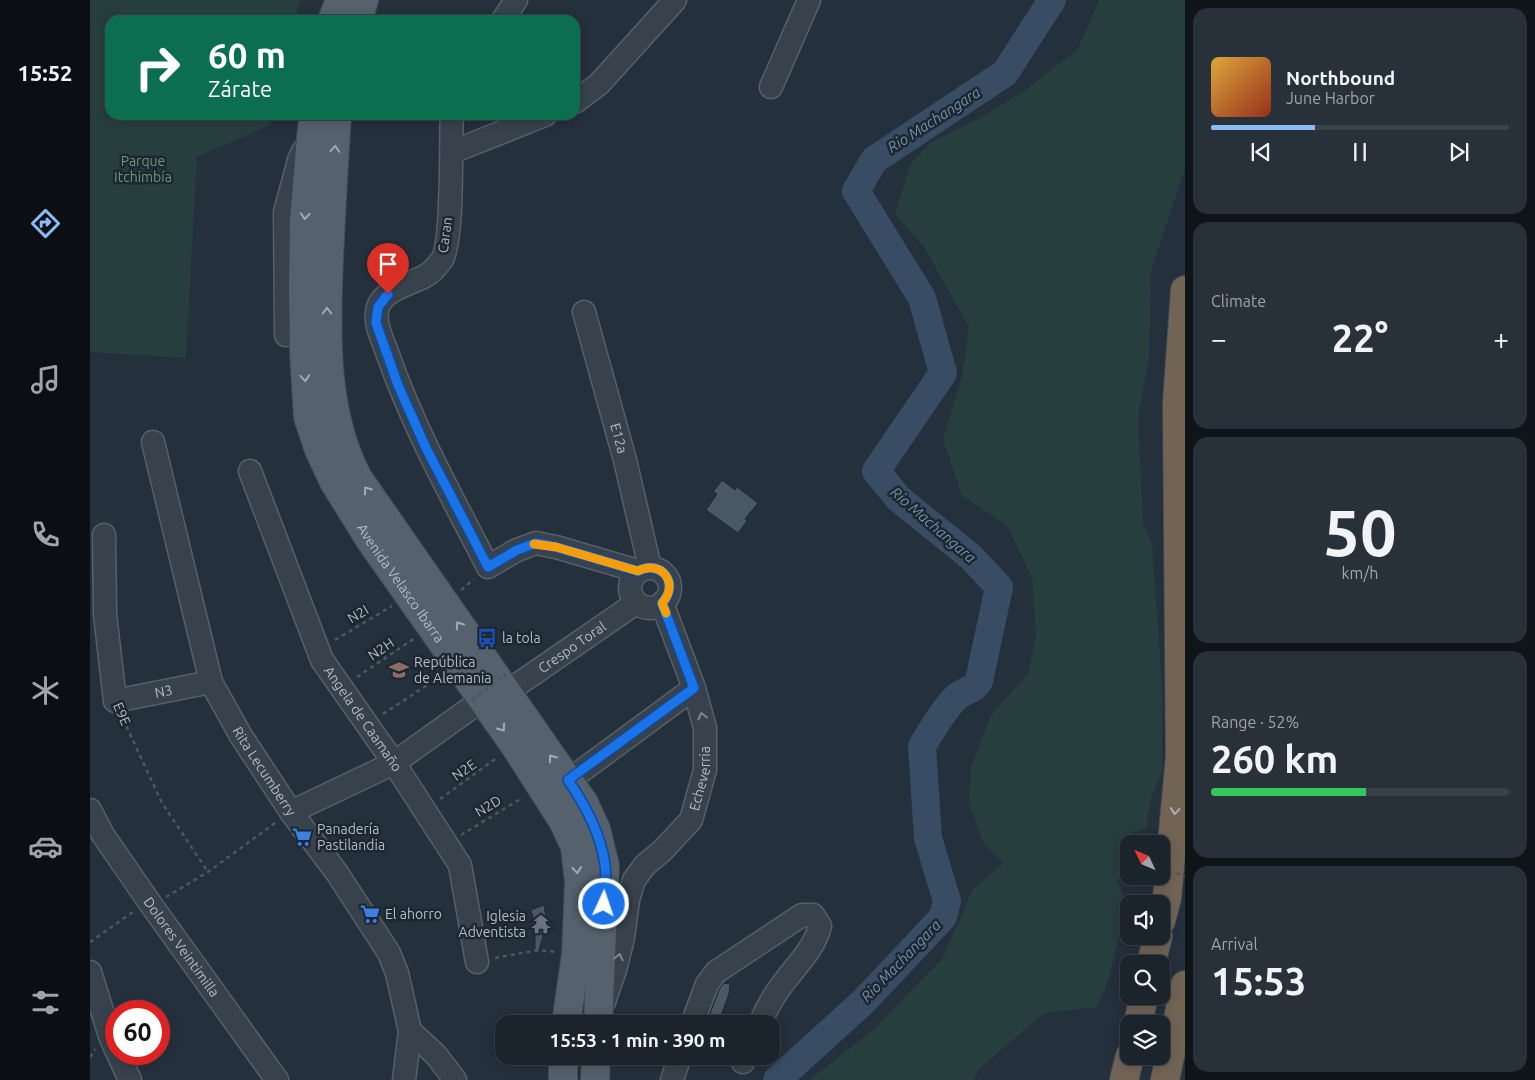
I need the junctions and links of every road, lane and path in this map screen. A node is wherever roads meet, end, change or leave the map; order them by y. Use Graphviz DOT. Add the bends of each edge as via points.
graph roads {
  1 [pos="340,0"];
  2 [pos="364,0"];
  3 [pos="516,0"];
  4 [pos="675,0"];
  5 [pos="809,0"];
  6 [pos="334,15"];
  7 [pos="360,15"];
  8 [pos="506,15"];
  9 [pos="772,86"];
  10 [pos="580,98"];
  11 [pos="337,120"];
  12 [pos="452,120"];
  13 [pos="532,120"];
  14 [pos="313,126"];
  15 [pos="452,152"];
  16 [pos="1185,290"];
  17 [pos="584,312"];
  18 [pos="286,335"];
  19 [pos="153,442"];
  20 [pos="250,471"];
  21 [pos="104,535"];
  22 [pos="488,567"];
  23 [pos="644,569"];
  24 [pos="408,596"];
  25 [pos="636,603"];
  26 [pos="662,603"];
  27 [pos="438,615"];
  28 [pos="318,650"];
  29 [pos="457,665"];
  30 [pos="212,682"];
  31 [pos="342,688"];
  32 [pos="694,688"];
  33 [pos="492,692"];
  34 [pos="115,701"];
  35 [pos="367,724"];
  36 [pos="515,746"];
  37 [pos="394,763"];
  38 [pos="568,780"];
  39 [pos="541,787"];
  40 [pos="90,810"];
  41 [pos="424,810"];
  42 [pos="291,812"];
  43 [pos="446,844"];
  44 [pos="208,872"];
  45 [pos="1170,872"];
  46 [pos="1185,876"];
  47 [pos="1167,895"];
  48 [pos="150,903"];
  49 [pos="90,942"];
  50 [pos="576,954"];
  51 [pos="477,962"];
  52 [pos="90,972"];
  53 [pos="1185,985"];
  54 [pos="567,1015"];
  55 [pos="598,1015"];
  56 [pos="600,1015"];
  57 [pos="695,1015"];
  58 [pos="764,1015"];
  59 [pos="105,1020"];
  60 [pos="410,1031"];
  61 [pos="123,1065"];
  62 [pos="563,1065"];
  63 [pos="596,1065"];
  64 [pos="677,1065"];
  65 [pos="1128,1065"];
  66 [pos="130,1080"];
  67 [pos="278,1080"];
  68 [pos="404,1080"];
  69 [pos="455,1080"];
  70 [pos="563,1080"];
  71 [pos="595,1080"];
  72 [pos="672,1080"];
  73 [pos="1124,1080"];
  74 [pos="1165,1080"];
  1 -- 6 [label="main road"];
  2 -- 7 [label="main road"];
  3 -- 8 [label="street"];
  4 -- 10 [label="street" via="600,84"];
  5 -- 9 [label="street"];
  27 -- 11 [label="main road, Avenida Velasco Ibarra, one-way" via="348,459 335,412 328,356 327,292"];
  12 -- 15 [label="street, Caran"];
  13 -- 15 [label="street"];
  14 -- 18 [label="street" via="299,160 285,212"];
  14 -- 24 [label="main road, Avenida Velasco Ibarra, one-way" via="304,222 304,353 308,417 334,482"];
  15 -- 22 [label="street, Caran" via="447,239 442,260 429,274 388,294 378,307 376,323 398,385 426,448"];
  16 -- 47 [label="highway, one-way" via="1177,403 1180,756"];
  17 -- 23 [label="street, E12a" via="625,460"];
  19 -- 30 [label="street, Rita Lecumberry"];
  20 -- 28 [label="street, Angela de Caamaño"];
  21 -- 34 [label="street, E9E" via="105,614"];
  22 -- 23 [label="street" via="536,543"];
  22 -- 27 [label="path"];
  23 -- 25 [label="street" via="631,580 630,593"];
  23 -- 26 [label="street" via="663,572 667,578 670,592"];
  24 -- 27 [label="main road, Avenida Velasco Ibarra"];
  24 -- 28 [label="path, N2I"];
  25 -- 26 [label="street" via="649,608"];
  25 -- 33 [label="street, Crespo Toral"];
  26 -- 32 [label="street, Echeverria"];
  27 -- 29 [label="main road, Avenida Velasco Ibarra"];
  27 -- 31 [label="path, N2H"];
  33 -- 27 [label="main road, Avenida Velasco Ibarra, one-way"];
  28 -- 31 [label="street, Angela de Caamaño"];
  29 -- 33 [label="main road, Avenida Velasco Ibarra"];
  29 -- 35 [label="path"];
  30 -- 34 [label="street, N3"];
  30 -- 42 [label="street, Rita Lecumberry" via="240,736"];
  31 -- 35 [label="street, Angela de Caamaño"];
  32 -- 38 [label="street"];
  56 -- 32 [label="street, Echeverria, one-way" via="623,938 634,880 691,820 705,770 705,728"];
  33 -- 33 [label="path, bridge"];
  33 -- 36 [label="main road, Avenida Velasco Ibarra, one-way"];
  33 -- 37 [label="street, Crespo Toral"];
  38 -- 33 [label="main road, Avenida Velasco Ibarra, one-way"];
  34 -- 44 [label="path, E9E" via="162,803"];
  35 -- 37 [label="street, Angela de Caamaño"];
  36 -- 39 [label="main road, Avenida Velasco Ibarra"];
  36 -- 41 [label="path, N2E"];
  37 -- 41 [label="street, Angela de Caamaño"];
  37 -- 42 [label="street, Crespo Toral"];
  38 -- 55 [label="main road, Avenida Velasco Ibarra" via="596,829 605,866"];
  39 -- 43 [label="path, N2D"];
  39 -- 50 [label="main road, Avenida Velasco Ibarra, one-way" via="575,847 579,882"];
  40 -- 48 [label="street, Dolores Veintimilla" via="103,835"];
  41 -- 43 [label="street, Angela de Caamaño"];
  42 -- 44 [label="path"];
  42 -- 60 [label="street, Rita Lecumberry" via="337,873 389,953"];
  43 -- 51 [label="street, Angela de Caamaño" via="460,865"];
  44 -- 48 [label="path"];
  45 -- 46 [label="path, bridge"];
  48 -- 49 [label="path"];
  48 -- 67 [label="street, Dolores Veintimilla"];
  50 -- 51 [label="path" via="538,950"];
  50 -- 54 [label="main road, Avenida Velasco Ibarra"];
  52 -- 59 [label="street"];
  53 -- 74 [label="highway"];
  57 -- 58 [label="street" via="707,984 716,972 802,916 813,915 820,926 817,937"];
  60 -- 68 [label="street, Rita Lecumberry"];
  60 -- 69 [label="street" via="436,1054"];
  61 -- 66 [label="street"];
  62 -- 70 [label="main road"];
  63 -- 71 [label="main road"];
  64 -- 72 [label="street"];
  65 -- 73 [label="highway"];
}
